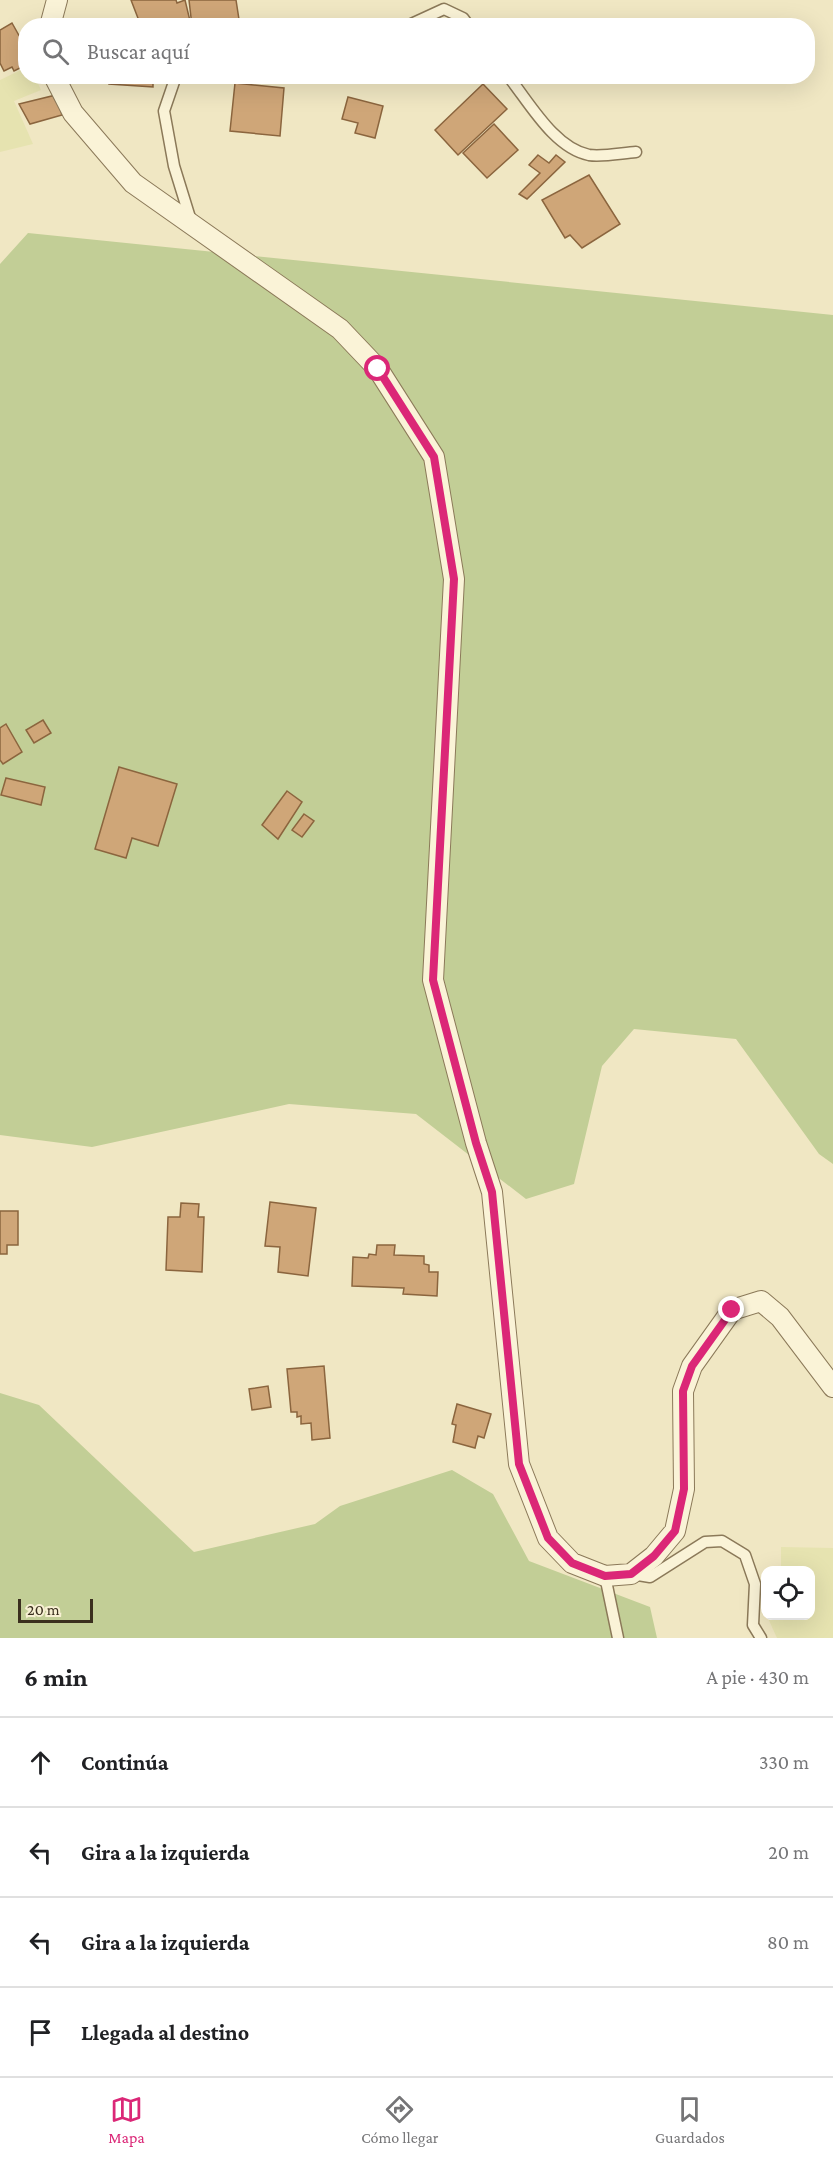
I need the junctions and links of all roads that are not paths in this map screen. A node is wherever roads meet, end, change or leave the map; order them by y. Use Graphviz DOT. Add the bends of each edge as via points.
graph roads {
  1 [pos="57,0"];
  2 [pos="52,18"];
  3 [pos="424,18"];
  4 [pos="463,18"];
  5 [pos="58,84"];
  6 [pos="173,84"];
  7 [pos="514,84"];
  8 [pos="636,152"];
  9 [pos="192,224"];
  10 [pos="833,1387"];
  11 [pos="631,1574"];
  12 [pos="605,1576"];
  13 [pos="618,1638"];
  14 [pos="761,1638"];
  1 -- 2 [label="street"];
  3 -- 4 [label="lane" via="444,9"];
  5 -- 9 [label="street" via="73,113 133,183"];
  6 -- 9 [label="lane" via="164,111 174,166"];
  7 -- 8 [label="lane" via="566,145 589,155"];
  9 -- 12 [label="street" via="339,329 378,369 434,457 454,579 433,980 492,1192 519,1464 548,1538 572,1563"];
  10 -- 11 [label="street" via="780,1317 761,1301 732,1310 692,1366 683,1391 684,1489 675,1531 654,1556"];
  11 -- 12 [label="street"];
  11 -- 14 [label="lane" via="650,1577 705,1542 722,1541 745,1555 755,1584 753,1625"];
  12 -- 13 [label="lane"];
}
